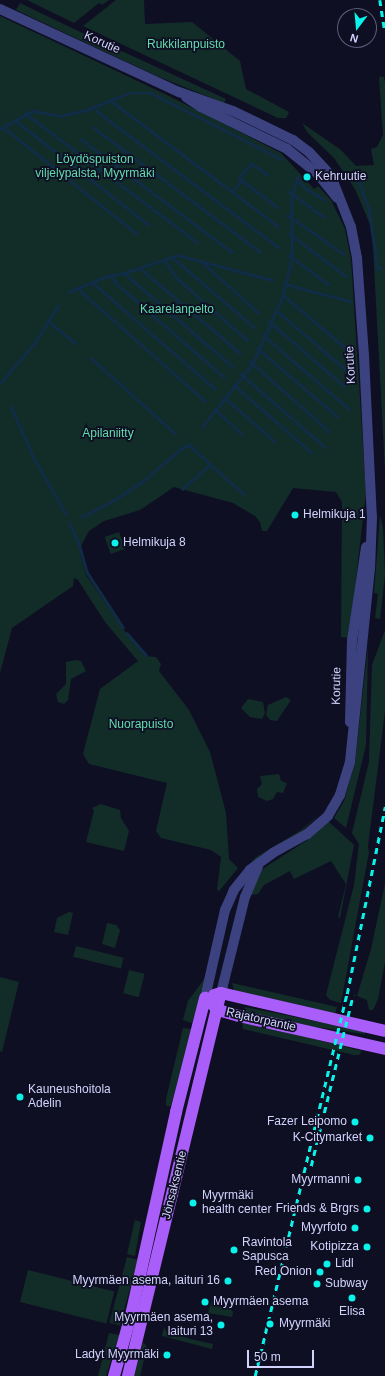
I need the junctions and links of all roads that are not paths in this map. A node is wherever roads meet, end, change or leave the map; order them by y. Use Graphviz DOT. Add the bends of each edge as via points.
graph roads {
  1 [pos="0,9"];
  2 [pos="262,862"];
  3 [pos="221,993"];
  4 [pos="205,998"];
  5 [pos="218,1010"];
  6 [pos="385,1031"];
  7 [pos="385,1049"];
  8 [pos="114,1376"];
  9 [pos="128,1376"];
  1 -- 2 [label="street, Korutie" via="179,92 233,111 301,145 331,176 346,213 357,258 372,517 370,568 350,762 340,795 328,816 308,834"];
  2 -- 3 [label="street, Korutie" via="251,878 245,897"];
  2 -- 4 [label="street, Korutie" via="242,878 230,897"];
  3 -- 4 [label="main road, Rajatorpantie"];
  3 -- 5 [label="main road, Jönsaksentie"];
  3 -- 6 [label="main road, Rajatorpantie"];
  4 -- 5 [label="main road, Rajatorpantie"];
  4 -- 8 [label="main road, Jönsaksentie" via="176,1112 132,1311"];
  5 -- 7 [label="main road, Rajatorpantie"];
  5 -- 9 [label="main road, Jönsaksentie"];
}
